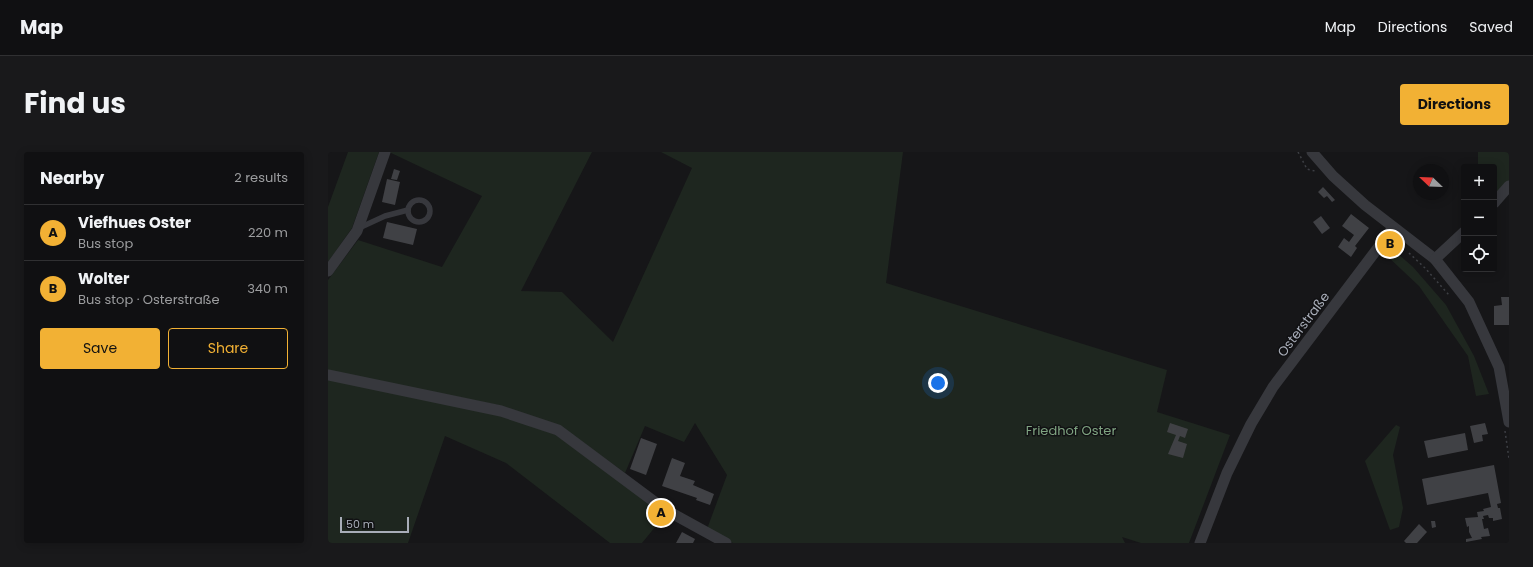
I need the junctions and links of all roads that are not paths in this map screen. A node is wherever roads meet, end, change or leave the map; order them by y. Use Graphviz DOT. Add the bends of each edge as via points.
graph roads {
  1 [pos="384,152"];
  2 [pos="1312,152"];
  3 [pos="1509,186"];
  4 [pos="1497,200"];
  5 [pos="408,210"];
  6 [pos="359,228"];
  7 [pos="1393,228"];
  8 [pos="1461,235"];
  9 [pos="1434,259"];
  10 [pos="328,272"];
  11 [pos="328,375"];
  12 [pos="1507,426"];
  13 [pos="726,543"];
  14 [pos="1200,543"];
  1 -- 6 [label="street"];
  2 -- 7 [label="street" via="1333,176"];
  3 -- 4 [label="street"];
  5 -- 5 [label="lane" via="414,201 422,200 428,204 430,212 428,218 418,223 411,220"];
  5 -- 6 [label="lane" via="385,216"];
  6 -- 10 [label="street"];
  7 -- 9 [label="street"];
  7 -- 14 [label="street, Osterstraße" via="1273,387 1227,473"];
  8 -- 9 [label="street"];
  9 -- 12 [label="street" via="1469,302 1499,367"];
  11 -- 13 [label="street" via="501,410 558,430 664,509"];
}
